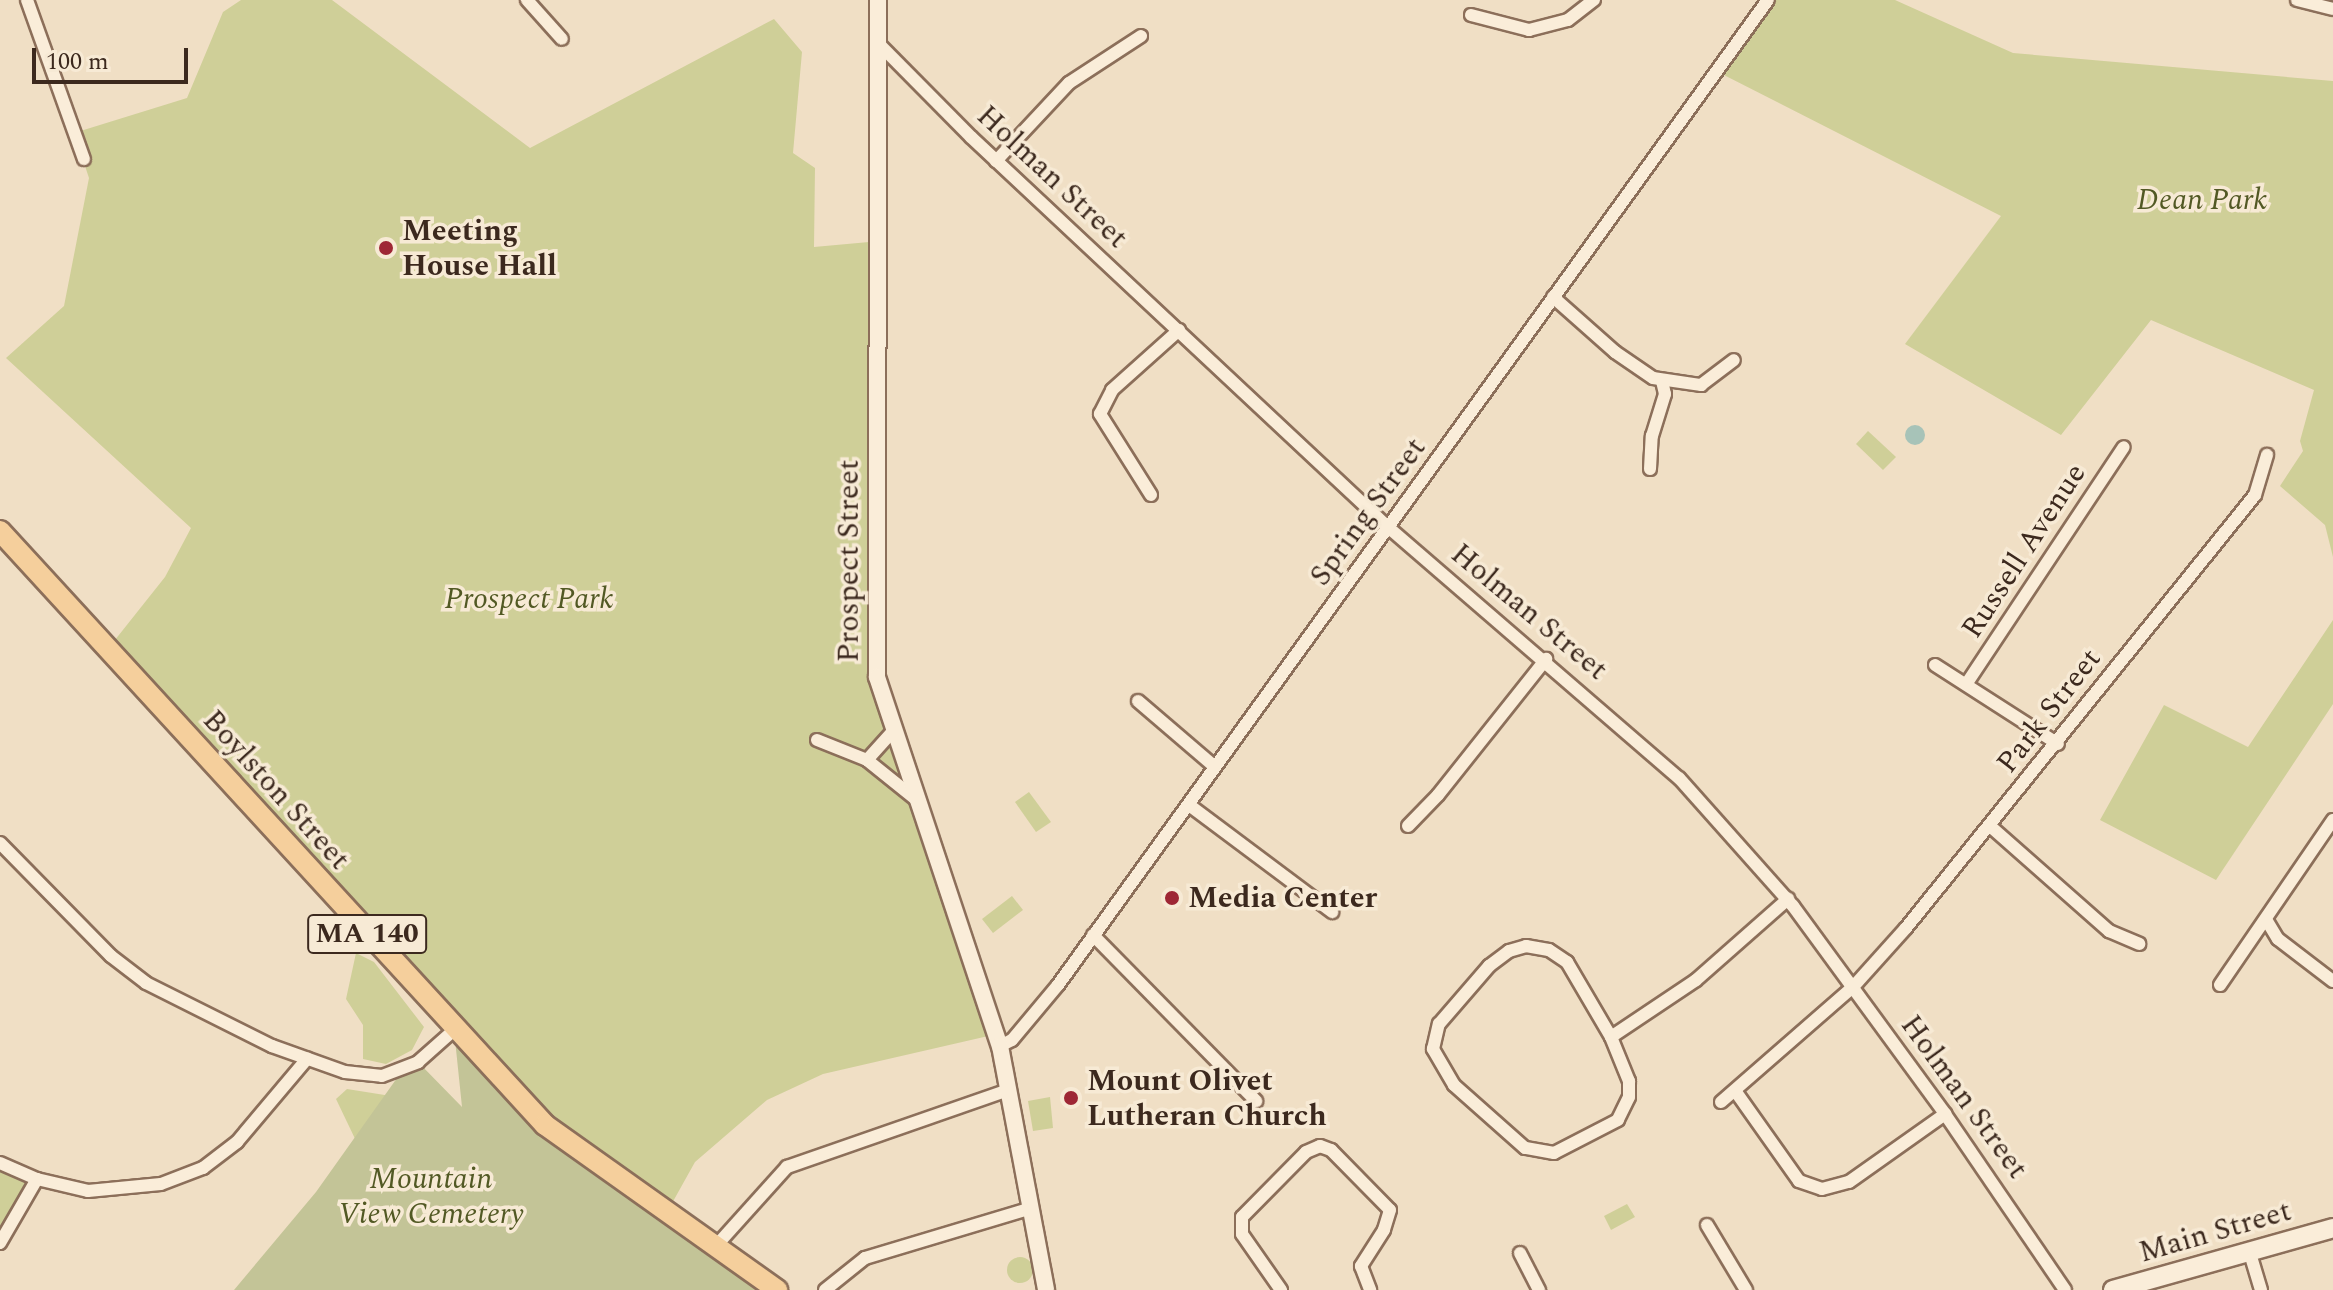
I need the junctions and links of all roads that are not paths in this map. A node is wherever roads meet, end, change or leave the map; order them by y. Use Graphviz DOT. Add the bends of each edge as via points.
graph roads {
  1 [pos="27,0"];
  2 [pos="527,0"];
  3 [pos="878,0"];
  4 [pos="1594,0"];
  5 [pos="2297,0"];
  6 [pos="1764,1"];
  7 [pos="2333,9"];
  8 [pos="1471,15"];
  9 [pos="1141,36"];
  10 [pos="562,39"];
  11 [pos="880,45"];
  12 [pos="904,70"];
  13 [pos="880,77"];
  14 [pos="84,159"];
  15 [pos="996,161"];
  16 [pos="1553,297"];
  17 [pos="1179,330"];
  18 [pos="1734,360"];
  19 [pos="1662,381"];
  20 [pos="2124,447"];
  21 [pos="2267,455"];
  22 [pos="1650,469"];
  23 [pos="1151,495"];
  24 [pos="1389,528"];
  25 [pos="0,531"];
  26 [pos="1546,659"];
  27 [pos="1935,665"];
  28 [pos="1967,683"];
  29 [pos="1138,701"];
  30 [pos="893,731"];
  31 [pos="817,740"];
  32 [pos="2058,744"];
  33 [pos="867,760"];
  34 [pos="1215,767"];
  35 [pos="918,801"];
  36 [pos="1189,805"];
  37 [pos="2333,820"];
  38 [pos="1408,826"];
  39 [pos="1990,826"];
  40 [pos="0,843"];
  41 [pos="1788,899"];
  42 [pos="1332,912"];
  43 [pos="2267,921"];
  44 [pos="1093,935"];
  45 [pos="2139,944"];
  46 [pos="2333,981"];
  47 [pos="2220,985"];
  48 [pos="1853,987"];
  49 [pos="454,1030"];
  50 [pos="1611,1037"];
  51 [pos="1000,1046"];
  52 [pos="307,1059"];
  53 [pos="1008,1090"];
  54 [pos="1736,1092"];
  55 [pos="1256,1101"];
  56 [pos="1721,1102"];
  57 [pos="1945,1114"];
  58 [pos="0,1163"];
  59 [pos="37,1179"];
  60 [pos="1032,1208"];
  61 [pos="1707,1225"];
  62 [pos="2333,1228"];
  63 [pos="0,1243"];
  64 [pos="715,1247"];
  65 [pos="2249,1250"];
  66 [pos="1520,1253"];
  67 [pos="777,1290"];
  68 [pos="825,1290"];
  69 [pos="1046,1290"];
  70 [pos="1281,1290"];
  71 [pos="1370,1290"];
  72 [pos="1539,1290"];
  73 [pos="1746,1290"];
  74 [pos="2065,1290"];
  75 [pos="2113,1290"];
  76 [pos="2261,1290"];
  1 -- 14 [label="street"];
  2 -- 10 [label="street"];
  3 -- 11 [label="street, Prospect Street"];
  4 -- 8 [label="street" via="1575,16 1539,29 1514,30"];
  5 -- 7 [label="street"];
  6 -- 16 [label="street, Spring Street"];
  9 -- 15 [label="street" via="1073,79"];
  11 -- 12 [label="street, Holman Street"];
  11 -- 13 [label="street, Prospect Street"];
  12 -- 13 [label="street"];
  12 -- 15 [label="street, Holman Street"];
  13 -- 30 [label="street, Prospect Street" via="874,651"];
  15 -- 17 [label="street, Holman Street"];
  16 -- 19 [label="street" via="1635,369"];
  16 -- 24 [label="street, Spring Street"];
  17 -- 23 [label="street" via="1112,390 1100,414"];
  17 -- 24 [label="street, Holman Street"];
  18 -- 19 [label="street" via="1701,385"];
  19 -- 22 [label="street" via="1665,394 1652,436"];
  20 -- 28 [label="street, Russell Avenue"];
  21 -- 32 [label="street, Park Street" via="2257,492"];
  24 -- 26 [label="street, Holman Street"];
  24 -- 34 [label="street, Spring Street"];
  25 -- 49 [label="main road, Boylston Street / MA 140"];
  26 -- 38 [label="street"];
  26 -- 41 [label="street, Holman Street" via="1679,778"];
  27 -- 28 [label="street"];
  28 -- 32 [label="street"];
  29 -- 34 [label="street"];
  30 -- 33 [label="street"];
  30 -- 35 [label="street, Prospect Street"];
  31 -- 33 [label="street"];
  32 -- 39 [label="street, Park Street"];
  33 -- 35 [label="street"];
  34 -- 36 [label="street, Spring Street"];
  35 -- 51 [label="street, Prospect Street"];
  36 -- 42 [label="street"];
  36 -- 44 [label="street, Spring Street"];
  37 -- 43 [label="street"];
  39 -- 45 [label="street" via="2109,931"];
  39 -- 48 [label="street, Park Street"];
  40 -- 52 [label="street" via="101,946 146,983"];
  41 -- 48 [label="street, Holman Street"];
  41 -- 50 [label="street" via="1696,980"];
  43 -- 46 [label="street" via="2278,939"];
  43 -- 47 [label="street"];
  44 -- 51 [label="street, Spring Street" via="1041,1007"];
  44 -- 55 [label="street"];
  48 -- 54 [label="street, Park Street"];
  48 -- 57 [label="street, Holman Street"];
  49 -- 52 [label="street" via="418,1062 390,1075 345,1072"];
  49 -- 64 [label="main road, Boylston Street / MA 140" via="545,1125"];
  50 -- 50 [label="street" via="1567,962 1549,950 1526,946 1489,966 1439,1024 1433,1049 1454,1085 1525,1148 1554,1153 1618,1120 1626,1108 1629,1081"];
  51 -- 53 [label="street, Prospect Street"];
  52 -- 59 [label="street" via="237,1142 203,1168 161,1184 88,1191"];
  53 -- 60 [label="street, Prospect Street"];
  53 -- 64 [label="street" via="787,1167"];
  54 -- 56 [label="street, Park Street"];
  54 -- 57 [label="street" via="1799,1181 1813,1189 1849,1182"];
  57 -- 74 [label="street, Holman Street"];
  58 -- 59 [label="street"];
  59 -- 63 [label="street"];
  60 -- 68 [label="street" via="865,1258"];
  60 -- 69 [label="street, Prospect Street"];
  61 -- 73 [label="street"];
  62 -- 65 [label="main road, Main Street"];
  64 -- 67 [label="main road, Boylston Street / MA 140"];
  65 -- 75 [label="main road, Main Street"];
  65 -- 76 [label="street"];
  66 -- 72 [label="street"];
  70 -- 71 [label="street" via="1242,1234 1242,1217 1306,1152 1320,1146 1331,1150 1390,1210 1361,1266"];
}
